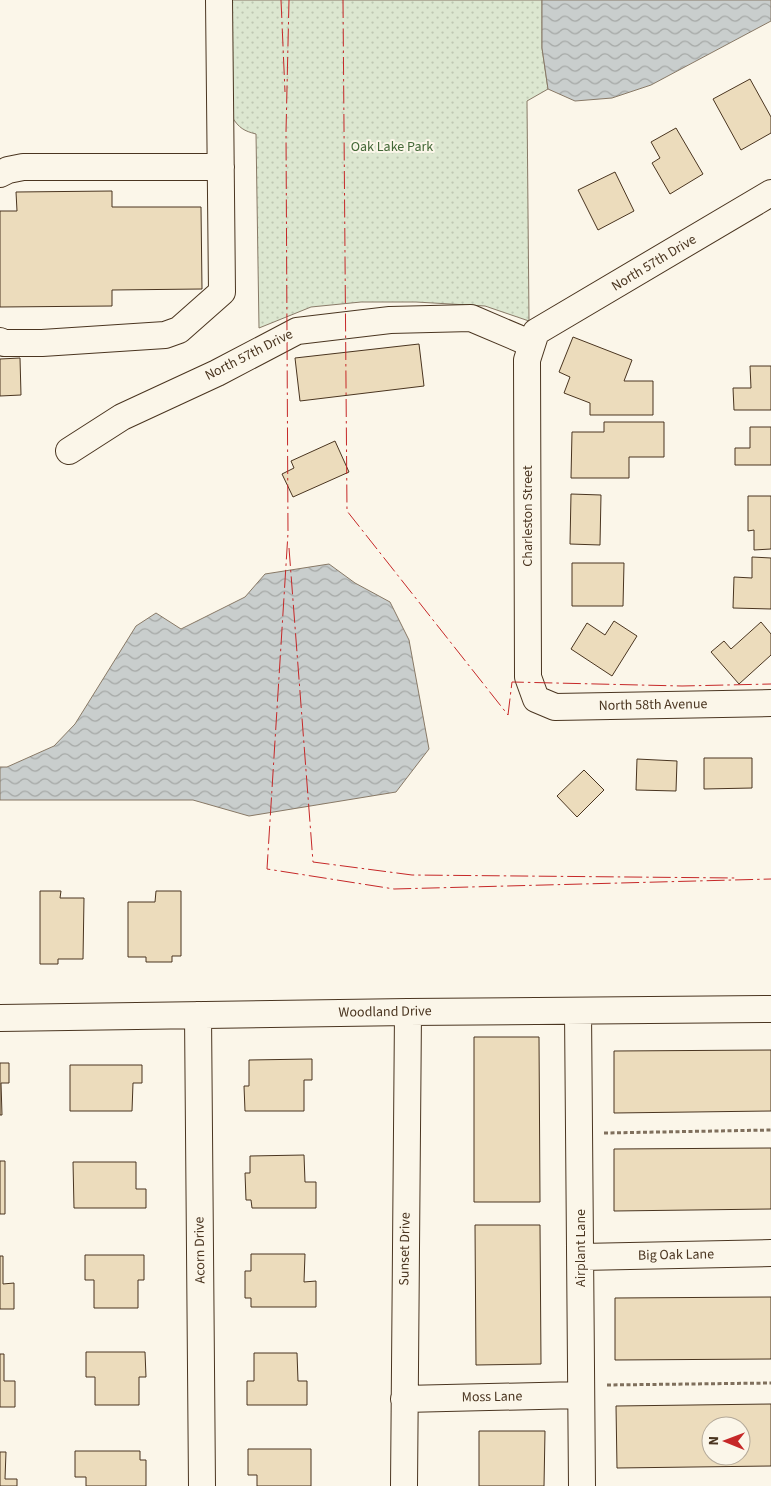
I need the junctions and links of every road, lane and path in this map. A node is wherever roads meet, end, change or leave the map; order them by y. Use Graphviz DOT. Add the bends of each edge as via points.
graph roads {
  1 [pos="219,0"];
  2 [pos="221,167"];
  3 [pos="0,174"];
  4 [pos="771,193"];
  5 [pos="534,338"];
  6 [pos="0,341"];
  7 [pos="69,451"];
  8 [pos="536,699"];
  9 [pos="771,703"];
  10 [pos="771,1009"];
  11 [pos="578,1011"];
  12 [pos="408,1012"];
  13 [pos="198,1015"];
  14 [pos="0,1018"];
  15 [pos="771,1130"];
  16 [pos="604,1133"];
  17 [pos="771,1253"];
  18 [pos="581,1257"];
  19 [pos="771,1383"];
  20 [pos="607,1385"];
  21 [pos="581,1395"];
  22 [pos="404,1399"];
  23 [pos="202,1486"];
  24 [pos="404,1486"];
  25 [pos="582,1486"];
  1 -- 2 [label="street"];
  2 -- 3 [label="street" via="23,167"];
  2 -- 6 [label="street" via="222,292 179,330 165,335 128,338 42,343"];
  4 -- 5 [label="street, North 57th Drive"];
  5 -- 7 [label="street, North 57th Drive" via="471,318 390,320 297,330 217,373 122,417"];
  5 -- 8 [label="street, Charleston Street" via="528,360 528,677"];
  8 -- 9 [label="street, North 58th Avenue" via="555,706"];
  10 -- 11 [label="street, Woodland Drive"];
  11 -- 12 [label="street, Woodland Drive"];
  11 -- 18 [label="street, Airplant Lane"];
  12 -- 13 [label="street, Woodland Drive"];
  12 -- 22 [label="street, Sunset Drive"];
  13 -- 14 [label="street, Woodland Drive"];
  13 -- 23 [label="street, Acorn Drive"];
  15 -- 16 [label="path"];
  17 -- 18 [label="street, Big Oak Lane"];
  18 -- 21 [label="street, Airplant Lane"];
  19 -- 20 [label="path"];
  21 -- 22 [label="street, Moss Lane"];
  21 -- 25 [label="street, Airplant Lane"];
  22 -- 24 [label="street, Sunset Drive"];
}
